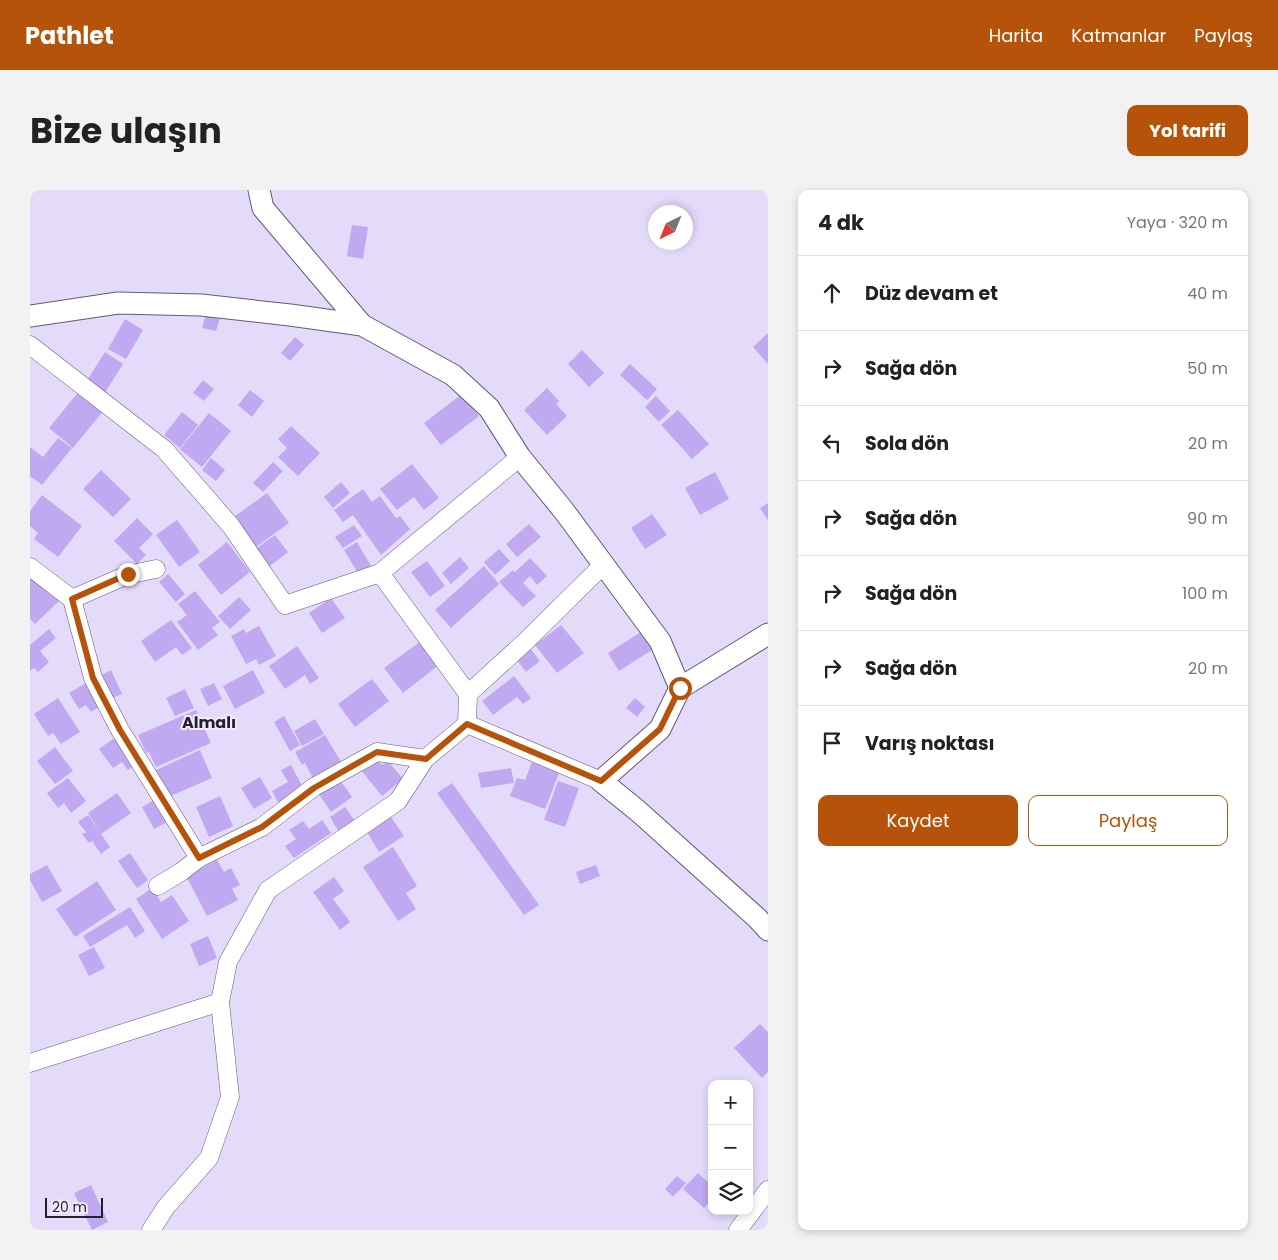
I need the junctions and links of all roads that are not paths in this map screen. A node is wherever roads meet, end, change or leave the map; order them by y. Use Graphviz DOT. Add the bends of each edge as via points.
graph roads {
  1 [pos="259,190"];
  2 [pos="30,316"];
  3 [pos="362,326"];
  4 [pos="30,346"];
  5 [pos="520,457"];
  6 [pos="603,564"];
  7 [pos="30,567"];
  8 [pos="156,569"];
  9 [pos="380,573"];
  10 [pos="72,599"];
  11 [pos="768,634"];
  12 [pos="680,688"];
  13 [pos="468,694"];
  14 [pos="467,724"];
  15 [pos="426,759"];
  16 [pos="601,781"];
  17 [pos="199,858"];
  18 [pos="158,886"];
  19 [pos="768,930"];
  20 [pos="220,1002"];
  21 [pos="30,1063"];
  22 [pos="768,1190"];
  23 [pos="152,1230"];
  24 [pos="738,1230"];
  1 -- 3 [label="street" via="263,208"];
  2 -- 3 [label="street" via="118,303 201,304"];
  3 -- 5 [label="street" via="453,375 488,408"];
  4 -- 9 [label="street" via="164,450 231,526 285,605"];
  5 -- 6 [label="street"];
  5 -- 9 [label="street"];
  6 -- 12 [label="street" via="660,641"];
  6 -- 13 [label="street"];
  7 -- 10 [label="street"];
  8 -- 10 [label="street" via="128,574"];
  9 -- 13 [label="street"];
  10 -- 17 [label="street" via="93,678 120,730"];
  11 -- 12 [label="street"];
  12 -- 16 [label="street" via="660,729"];
  13 -- 14 [label="street"];
  14 -- 15 [label="street"];
  14 -- 16 [label="street"];
  15 -- 17 [label="street" via="377,752 314,788 262,827"];
  15 -- 20 [label="street" via="398,801 268,890 228,962"];
  16 -- 19 [label="street"];
  17 -- 18 [label="street"];
  20 -- 21 [label="street"];
  20 -- 23 [label="street" via="230,1097 209,1158 166,1207"];
  22 -- 24 [label="street"];
}
